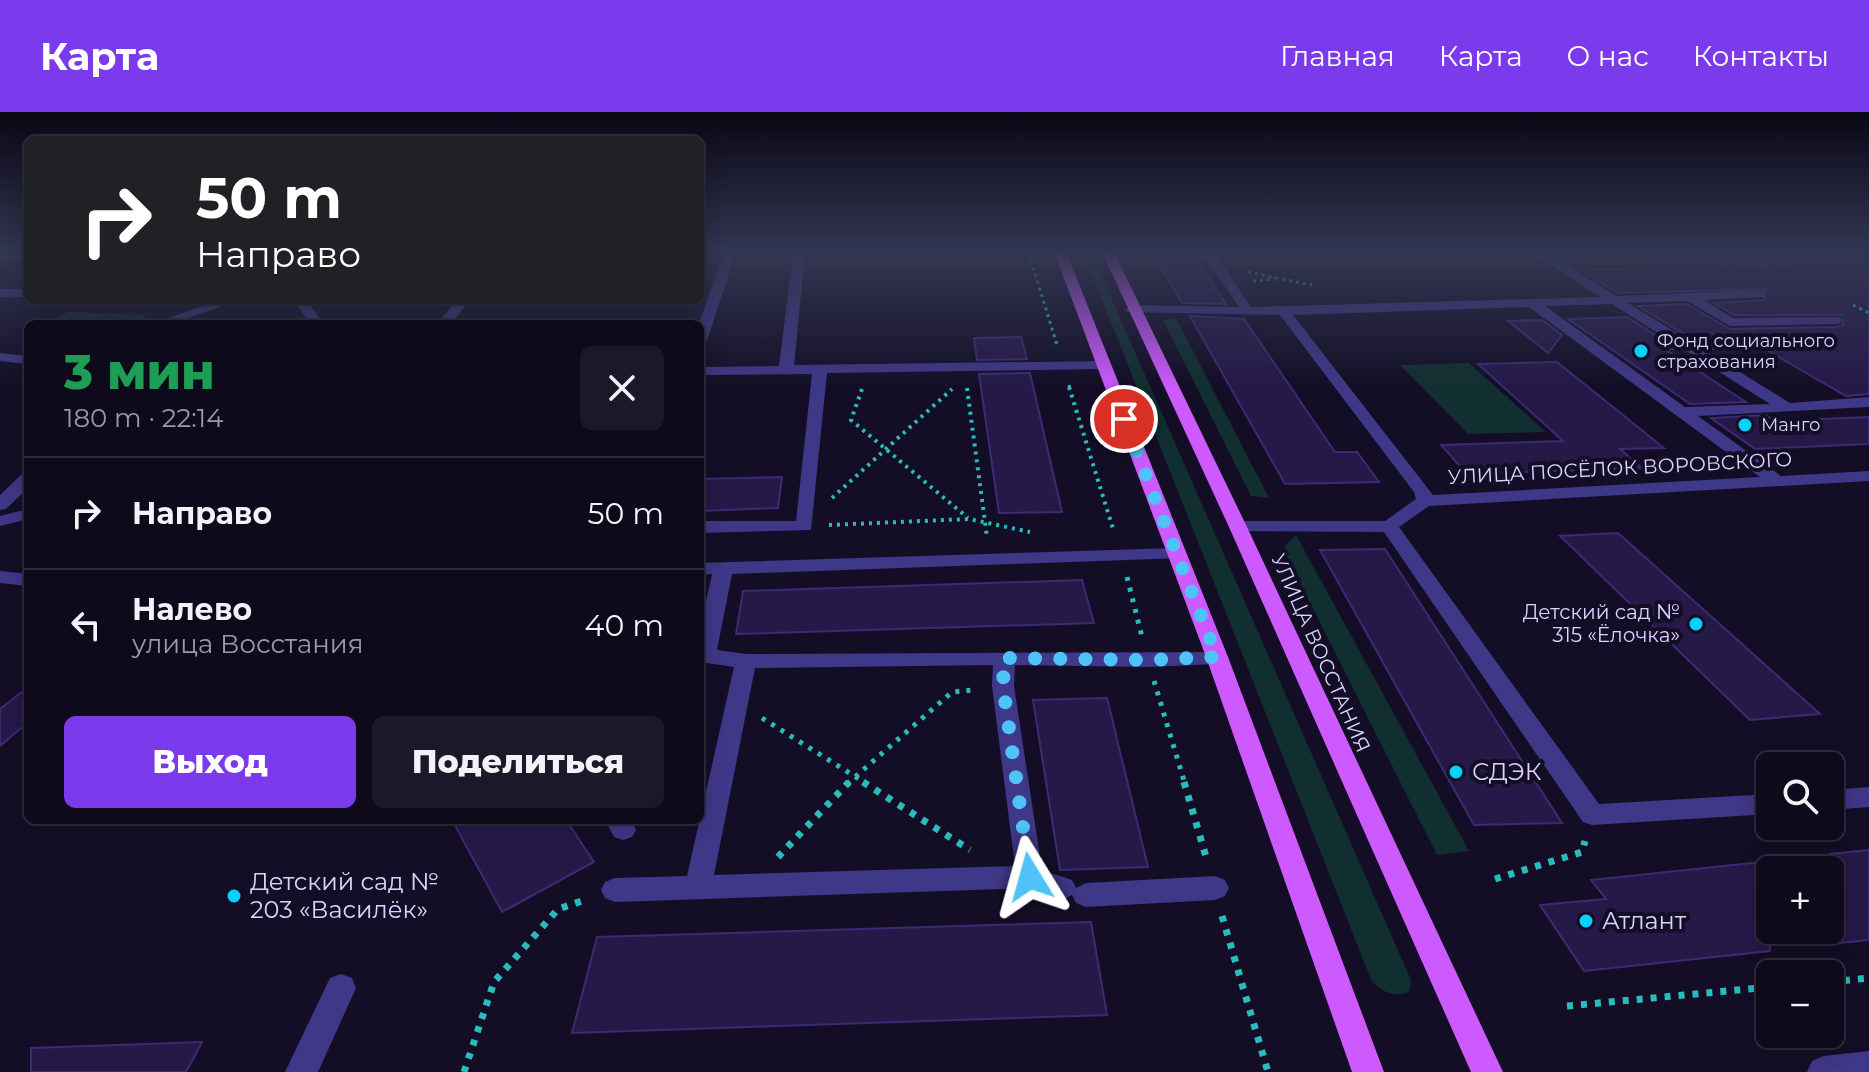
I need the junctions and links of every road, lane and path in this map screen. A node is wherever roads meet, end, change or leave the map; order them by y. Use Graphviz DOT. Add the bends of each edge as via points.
graph roads {
  1 [pos="714,299"];
  2 [pos="794,299"];
  3 [pos="1078,299"];
  4 [pos="1128,299"];
  5 [pos="1240,299"];
  6 [pos="1612,299"];
  7 [pos="1657,299"];
  8 [pos="1693,299"];
  9 [pos="1616,301"];
  10 [pos="1532,303"];
  11 [pos="221,304"];
  12 [pos="461,304"];
  13 [pos="1850,304"];
  14 [pos="1132,309"];
  15 [pos="1248,311"];
  16 [pos="1284,311"];
  17 [pos="1869,313"];
  18 [pos="170,320"];
  19 [pos="447,320"];
  20 [pos="1836,320"];
  21 [pos="704,329"];
  22 [pos="0,357"];
  23 [pos="24,360"];
  24 [pos="1104,365"];
  25 [pos="820,369"];
  26 [pos="869,369"];
  27 [pos="786,370"];
  28 [pos="704,371"];
  29 [pos="964,372"];
  30 [pos="1869,402"];
  31 [pos="1787,408"];
  32 [pos="1680,412"];
  33 [pos="883,449"];
  34 [pos="1869,476"];
  35 [pos="1777,481"];
  36 [pos="24,482"];
  37 [pos="1425,501"];
  38 [pos="0,505"];
  39 [pos="24,515"];
  40 [pos="969,519"];
  41 [pos="0,521"];
  42 [pos="805,526"];
  43 [pos="1389,526"];
  44 [pos="704,527"];
  45 [pos="1238,527"];
  46 [pos="1176,554"];
  47 [pos="723,568"];
  48 [pos="704,569"];
  49 [pos="0,577"];
  50 [pos="24,580"];
  51 [pos="1217,657"];
  52 [pos="1004,658"];
  53 [pos="746,661"];
  54 [pos="1003,686"];
  55 [pos="738,702"];
  56 [pos="853,778"];
  57 [pos="1869,797"];
  58 [pos="1844,799"];
  59 [pos="1756,805"];
  60 [pos="1592,815"];
  61 [pos="1022,877"];
  62 [pos="1495,879"];
  63 [pos="751,886"];
  64 [pos="698,887"];
  65 [pos="1215,888"];
  66 [pos="615,890"];
  67 [pos="1869,978"];
  68 [pos="1844,981"];
  69 [pos="341,988"];
  70 [pos="1756,988"];
  71 [pos="1567,1006"];
  72 [pos="1869,1067"];
  73 [pos="301,1072"];
  74 [pos="464,1072"];
  75 [pos="1368,1072"];
  76 [pos="1487,1072"];
  77 [pos="1823,1072"];
  1 -- 21 [label="street"];
  2 -- 27 [label="street"];
  3 -- 24 [label="main road"];
  4 -- 14 [label="main road, УЛИЦА ВОССТАНИЯ"];
  5 -- 15 [label="street"];
  6 -- 9 [label="street"];
  7 -- 9 [label="street"];
  8 -- 20 [label="street" via="1730,322"];
  9 -- 10 [label="street"];
  9 -- 31 [label="street"];
  10 -- 16 [label="street"];
  10 -- 32 [label="street"];
  11 -- 18 [label="street"];
  12 -- 19 [label="street"];
  13 -- 17 [label="path"];
  14 -- 15 [label="street"];
  14 -- 45 [label="main road, УЛИЦА ВОССТАНИЯ"];
  15 -- 16 [label="street"];
  16 -- 37 [label="street"];
  22 -- 23 [label="street"];
  24 -- 29 [label="street"];
  24 -- 46 [label="main road"];
  25 -- 26 [label="street"];
  25 -- 27 [label="street"];
  25 -- 42 [label="street"];
  26 -- 29 [label="street"];
  26 -- 33 [label="path" via="851,420"];
  27 -- 28 [label="street"];
  29 -- 33 [label="path"];
  29 -- 40 [label="path" via="986,522"];
  30 -- 31 [label="street"];
  31 -- 32 [label="street"];
  32 -- 35 [label="street"];
  33 -- 40 [label="path"];
  33 -- 42 [label="path"];
  34 -- 35 [label="street, УЛИЦА ПОСЁЛОК ВОРОВСКОГО"];
  35 -- 37 [label="street, УЛИЦА ПОСЁЛОК ВОРОВСКОГО"];
  36 -- 38 [label="street"];
  37 -- 43 [label="street, УЛИЦА ПОСЁЛОК ВОРОВСКОГО"];
  39 -- 41 [label="street"];
  40 -- 42 [label="path"];
  42 -- 44 [label="street"];
  43 -- 45 [label="street"];
  43 -- 60 [label="street"];
  45 -- 76 [label="main road, УЛИЦА ВОССТАНИЯ"];
  46 -- 47 [label="street"];
  46 -- 51 [label="main road"];
  47 -- 48 [label="street"];
  47 -- 53 [label="street" via="705,656"];
  49 -- 50 [label="street"];
  51 -- 52 [label="street"];
  51 -- 75 [label="main road"];
  52 -- 53 [label="street"];
  52 -- 54 [label="street"];
  53 -- 55 [label="street"];
  54 -- 56 [label="path" via="952,692"];
  54 -- 61 [label="street"];
  55 -- 56 [label="path"];
  55 -- 64 [label="street"];
  56 -- 61 [label="path"];
  56 -- 63 [label="path"];
  57 -- 58 [label="street"];
  59 -- 60 [label="street"];
  60 -- 62 [label="path" via="1582,852"];
  61 -- 63 [label="street"];
  61 -- 65 [label="street" via="1074,892"];
  63 -- 64 [label="street"];
  64 -- 66 [label="street"];
  66 -- 74 [label="path" via="558,909 494,982"];
  67 -- 68 [label="path"];
  69 -- 73 [label="street"];
  70 -- 71 [label="path"];
  72 -- 77 [label="street"];
}
